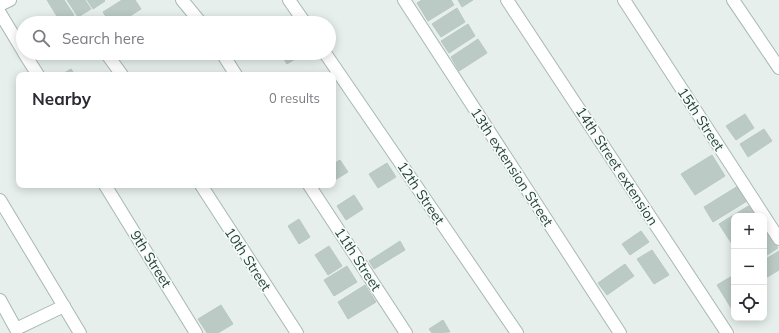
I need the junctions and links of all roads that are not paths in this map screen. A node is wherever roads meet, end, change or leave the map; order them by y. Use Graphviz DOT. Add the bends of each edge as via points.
graph roads {
  1 [pos="10,0"];
  2 [pos="182,0"];
  3 [pos="289,0"];
  4 [pos="404,0"];
  5 [pos="507,0"];
  6 [pos="624,0"];
  7 [pos="733,0"];
  8 [pos="0,5"];
  9 [pos="0,13"];
  10 [pos="195,16"];
  11 [pos="300,16"];
  12 [pos="16,39"];
  13 [pos="29,60"];
  14 [pos="111,60"];
  15 [pos="226,60"];
  16 [pos="330,60"];
  17 [pos="777,60"];
  18 [pos="36,72"];
  19 [pos="120,72"];
  20 [pos="234,72"];
  21 [pos="107,188"];
  22 [pos="203,188"];
  23 [pos="311,188"];
  24 [pos="0,200"];
  25 [pos="779,239"];
  26 [pos="0,300"];
  27 [pos="64,306"];
  28 [pos="18,331"];
  29 [pos="80,333"];
  30 [pos="196,333"];
  31 [pos="297,333"];
  32 [pos="406,333"];
  33 [pos="517,333"];
  34 [pos="620,333"];
  35 [pos="727,333"];
  1 -- 8 [label="street"];
  2 -- 10 [label="street"];
  3 -- 11 [label="street"];
  4 -- 34 [label="street, 13th extension Street"];
  5 -- 35 [label="street, 14th Street extension"];
  6 -- 25 [label="street, 15th Street"];
  7 -- 17 [label="street"];
  9 -- 12 [label="street"];
  13 -- 18 [label="street"];
  14 -- 19 [label="street"];
  15 -- 20 [label="street"];
  16 -- 33 [label="street, 12th Street"];
  21 -- 30 [label="street, 9th Street"];
  22 -- 31 [label="street, 10th Street"];
  23 -- 32 [label="street, 11th Street"];
  24 -- 27 [label="street"];
  26 -- 28 [label="street"];
  27 -- 28 [label="street"];
  27 -- 29 [label="street"];
}
